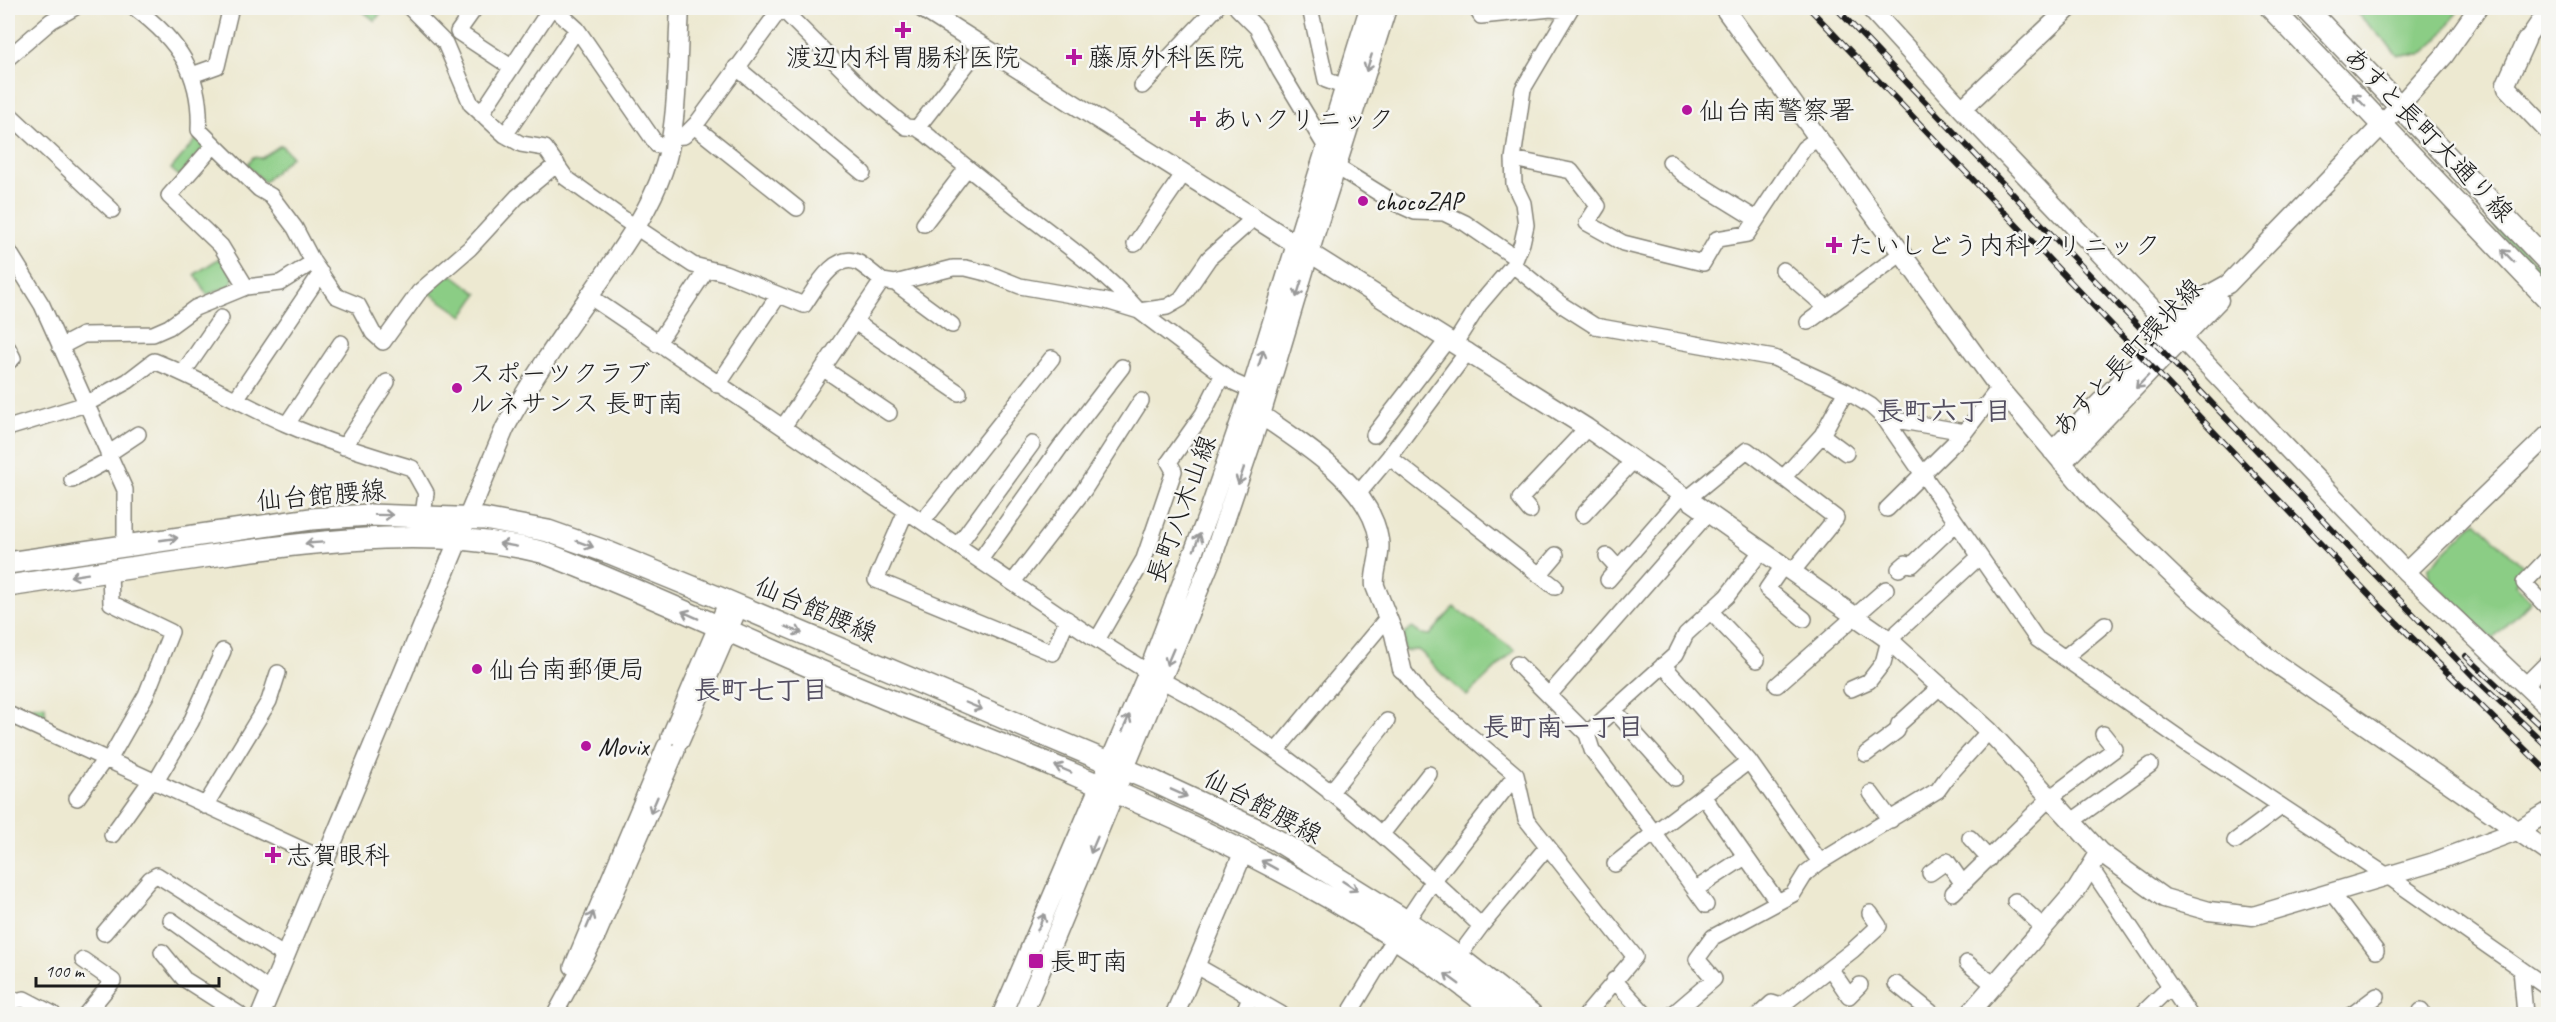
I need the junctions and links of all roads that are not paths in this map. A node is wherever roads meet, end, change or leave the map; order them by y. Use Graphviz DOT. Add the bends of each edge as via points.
graph roads {
  1 [pos="74,8"];
  2 [pos="135,8"];
  3 [pos="228,8"];
  4 [pos="410,8"];
  5 [pos="475,8"];
  6 [pos="552,8"];
  7 [pos="680,8"];
  8 [pos="781,8"];
  9 [pos="922,8"];
  10 [pos="1216,8"];
  11 [pos="1237,8"];
  12 [pos="1310,8"];
  13 [pos="1370,8"];
  14 [pos="1388,8"];
  15 [pos="1476,8"];
  16 [pos="1724,8"];
  17 [pos="1869,8"];
  18 [pos="2069,8"];
  19 [pos="2271,8"];
  20 [pos="2306,8"];
  21 [pos="2478,8"];
  22 [pos="2548,8"];
  23 [pos="1537,9"];
  24 [pos="1569,9"];
  25 [pos="577,29"];
  26 [pos="2526,40"];
  27 [pos="982,45"];
  28 [pos="8,58"];
  29 [pos="512,67"];
  30 [pos="736,67"];
  31 [pos="192,75"];
  32 [pos="1143,86"];
  33 [pos="1345,87"];
  34 [pos="2400,104"];
  35 [pos="1962,109"];
  36 [pos="8,113"];
  37 [pos="481,114"];
  38 [pos="2383,124"];
  39 [pos="694,126"];
  40 [pos="917,128"];
  41 [pos="2548,131"];
  42 [pos="505,135"];
  43 [pos="1818,138"];
  44 [pos="671,140"];
  45 [pos="214,145"];
  46 [pos="1327,148"];
  47 [pos="1513,159"];
  48 [pos="1670,162"];
  49 [pos="557,164"];
  50 [pos="1336,167"];
  51 [pos="967,168"];
  52 [pos="864,173"];
  53 [pos="1184,173"];
  54 [pos="797,208"];
  55 [pos="112,210"];
  56 [pos="1254,218"];
  57 [pos="1756,219"];
  58 [pos="924,224"];
  59 [pos="636,226"];
  60 [pos="1135,244"];
  61 [pos="1303,249"];
  62 [pos="8,250"];
  63 [pos="1902,253"];
  64 [pos="1515,261"];
  65 [pos="2548,262"];
  66 [pos="317,268"];
  67 [pos="707,270"];
  68 [pos="1782,270"];
  69 [pos="889,282"];
  70 [pos="246,287"];
  71 [pos="589,296"];
  72 [pos="778,296"];
  73 [pos="2548,299"];
  74 [pos="1827,308"];
  75 [pos="1139,312"];
  76 [pos="221,318"];
  77 [pos="855,322"];
  78 [pos="1808,322"];
  79 [pos="952,325"];
  80 [pos="2178,334"];
  81 [pos="341,343"];
  82 [pos="657,344"];
  83 [pos="1457,344"];
  84 [pos="60,347"];
  85 [pos="8,348"];
  86 [pos="1052,358"];
  87 [pos="8,362"];
  88 [pos="1122,367"];
  89 [pos="824,369"];
  90 [pos="183,372"];
  91 [pos="1223,374"];
  92 [pos="387,382"];
  93 [pos="718,384"];
  94 [pos="1999,388"];
  95 [pos="1251,390"];
  96 [pos="1846,391"];
  97 [pos="959,393"];
  98 [pos="236,399"];
  99 [pos="1142,401"];
  100 [pos="86,404"];
  101 [pos="889,413"];
  102 [pos="1261,415"];
  103 [pos="1884,418"];
  104 [pos="287,424"];
  105 [pos="8,428"];
  106 [pos="783,428"];
  107 [pos="1587,428"];
  108 [pos="1965,432"];
  109 [pos="138,434"];
  110 [pos="1374,435"];
  111 [pos="1822,435"];
  112 [pos="2548,435"];
  113 [pos="1032,444"];
  114 [pos="344,447"];
  115 [pos="1846,453"];
  116 [pos="110,457"];
  117 [pos="1389,457"];
  118 [pos="2057,457"];
  119 [pos="1633,461"];
  120 [pos="1921,472"];
  121 [pos="1783,478"];
  122 [pos="72,480"];
  123 [pos="1358,494"];
  124 [pos="1685,497"];
  125 [pos="1212,501"];
  126 [pos="1230,507"];
  127 [pos="1887,509"];
  128 [pos="906,511"];
  129 [pos="1530,511"];
  130 [pos="1708,513"];
  131 [pos="423,515"];
  132 [pos="1582,515"];
  133 [pos="467,518"];
  134 [pos="923,521"];
  135 [pos="1955,524"];
  136 [pos="458,539"];
  137 [pos="125,545"];
  138 [pos="958,545"];
  139 [pos="1762,550"];
  140 [pos="1556,555"];
  141 [pos="1607,556"];
  142 [pos="1979,556"];
  143 [pos="2548,558"];
  144 [pos="980,560"];
  145 [pos="8,563"];
  146 [pos="1788,569"];
  147 [pos="1899,569"];
  148 [pos="110,570"];
  149 [pos="2406,572"];
  150 [pos="1539,575"];
  151 [pos="1013,582"];
  152 [pos="8,586"];
  153 [pos="1555,587"];
  154 [pos="1886,590"];
  155 [pos="734,604"];
  156 [pos="2548,608"];
  157 [pos="1710,611"];
  158 [pos="1856,616"];
  159 [pos="1388,617"];
  160 [pos="1067,619"];
  161 [pos="1804,619"];
  162 [pos="2105,624"];
  163 [pos="722,629"];
  164 [pos="1097,640"];
  165 [pos="1889,640"];
  166 [pos="223,651"];
  167 [pos="2064,658"];
  168 [pos="1757,660"];
  169 [pos="2548,662"];
  170 [pos="1517,664"];
  171 [pos="1663,665"];
  172 [pos="1402,669"];
  173 [pos="278,673"];
  174 [pos="1154,676"];
  175 [pos="2525,685"];
  176 [pos="1777,686"];
  177 [pos="1941,686"];
  178 [pos="1851,689"];
  179 [pos="1549,695"];
  180 [pos="2548,707"];
  181 [pos="1614,710"];
  182 [pos="8,714"];
  183 [pos="1387,722"];
  184 [pos="1989,731"];
  185 [pos="1587,734"];
  186 [pos="2103,734"];
  187 [pos="1277,750"];
  188 [pos="1866,754"];
  189 [pos="107,760"];
  190 [pos="1749,761"];
  191 [pos="2150,765"];
  192 [pos="1117,766"];
  193 [pos="1429,774"];
  194 [pos="1516,775"];
  195 [pos="1675,778"];
  196 [pos="153,782"];
  197 [pos="1108,788"];
  198 [pos="1330,793"];
  199 [pos="1871,793"];
  200 [pos="1703,796"];
  201 [pos="2051,797"];
  202 [pos="77,798"];
  203 [pos="205,806"];
  204 [pos="2281,807"];
  205 [pos="2548,812"];
  206 [pos="1891,820"];
  207 [pos="2072,821"];
  208 [pos="2519,830"];
  209 [pos="1654,833"];
  210 [pos="1382,834"];
  211 [pos="112,835"];
  212 [pos="1970,838"];
  213 [pos="2235,841"];
  214 [pos="1547,847"];
  215 [pos="1244,851"];
  216 [pos="2548,852"];
  217 [pos="1746,857"];
  218 [pos="325,860"];
  219 [pos="1989,860"];
  220 [pos="2095,860"];
  221 [pos="1820,862"];
  222 [pos="1615,864"];
  223 [pos="1930,873"];
  224 [pos="2385,876"];
  225 [pos="1433,881"];
  226 [pos="1696,889"];
  227 [pos="2332,893"];
  228 [pos="1777,901"];
  229 [pos="2015,901"];
  230 [pos="1706,905"];
  231 [pos="1870,913"];
  232 [pos="171,920"];
  233 [pos="1480,926"];
  234 [pos="2043,927"];
  235 [pos="1400,929"];
  236 [pos="104,933"];
  237 [pos="2376,951"];
  238 [pos="162,952"];
  239 [pos="285,956"];
  240 [pos="1458,957"];
  241 [pos="83,960"];
  242 [pos="1966,963"];
  243 [pos="1196,965"];
  244 [pos="1830,968"];
  245 [pos="2521,969"];
  246 [pos="1614,980"];
  247 [pos="1896,984"];
  248 [pos="1993,984"];
  249 [pos="1860,985"];
  250 [pos="2171,986"];
  251 [pos="2548,988"];
  252 [pos="270,991"];
  253 [pos="2377,996"];
  254 [pos="1250,997"];
  255 [pos="8,1002"];
  256 [pos="1785,1010"];
  257 [pos="2520,1012"];
  258 [pos="53,1014"];
  259 [pos="86,1014"];
  260 [pos="239,1014"];
  261 [pos="261,1014"];
  262 [pos="555,1014"];
  263 [pos="1002,1014"];
  264 [pos="1023,1014"];
  265 [pos="1175,1014"];
  266 [pos="1243,1014"];
  267 [pos="1281,1014"];
  268 [pos="1348,1014"];
  269 [pos="1499,1014"];
  270 [pos="1531,1014"];
  271 [pos="1587,1014"];
  272 [pos="1645,1014"];
  273 [pos="1673,1014"];
  274 [pos="1760,1014"];
  275 [pos="1933,1014"];
  276 [pos="1969,1014"];
  277 [pos="2142,1014"];
  278 [pos="2189,1014"];
  279 [pos="2353,1014"];
  1 -- 28 [label="street" via="51,21"];
  2 -- 31 [label="street" via="155,23 178,50"];
  3 -- 31 [label="street" via="217,66"];
  4 -- 37 [label="street" via="445,43 471,104"];
  5 -- 29 [label="street" via="458,32"];
  6 -- 25 [label="street"];
  6 -- 29 [label="street"];
  7 -- 44 [label="street"];
  8 -- 30 [label="street"];
  8 -- 40 [label="street" via="870,97 906,127"];
  9 -- 27 [label="street"];
  10 -- 32 [label="street"];
  11 -- 46 [label="street" via="1257,28"];
  12 -- 33 [label="street" via="1326,80"];
  13 -- 33 [label="street, 長町八木山線"];
  14 -- 50 [label="street, one-way"];
  15 -- 23 [label="street" via="1481,16"];
  16 -- 43 [label="street"];
  17 -- 35 [label="street"];
  18 -- 35 [label="street"];
  38 -- 19 [label="main road, あすと長町大通り線, one-way"];
  20 -- 34 [label="main road, あすと長町大通り線"];
  21 -- 34 [label="street, あすと長町環状線" via="2444,56"];
  22 -- 26 [label="street"];
  23 -- 24 [label="street"];
  24 -- 47 [label="street" via="1523,89"];
  25 -- 42 [label="street"];
  25 -- 44 [label="street" via="657,145"];
  26 -- 41 [label="street" via="2506,84"];
  27 -- 40 [label="street"];
  27 -- 53 [label="street"];
  29 -- 37 [label="street"];
  30 -- 39 [label="street"];
  30 -- 52 [label="street"];
  31 -- 45 [label="street" via="199,93 199,130"];
  33 -- 46 [label="street, 長町八木山線"];
  34 -- 38 [label="street, あすと長町環状線"];
  34 -- 65 [label="main road, あすと長町大通り線"];
  35 -- 80 [label="street"];
  36 -- 55 [label="street"];
  37 -- 42 [label="street"];
  73 -- 38 [label="main road, あすと長町大通り線, one-way"];
  38 -- 80 [label="street, あすと長町環状線" via="2228,284 2219,300"];
  39 -- 44 [label="street" via="684,136"];
  39 -- 54 [label="street"];
  40 -- 51 [label="street"];
  42 -- 49 [label="street" via="522,144 544,148"];
  43 -- 57 [label="street" via="1804,148"];
  43 -- 63 [label="street"];
  44 -- 59 [label="street" via="654,194"];
  45 -- 66 [label="street" via="271,196"];
  45 -- 70 [label="street" via="168,196 221,246"];
  46 -- 61 [label="street, 長町八木山線"];
  47 -- 57 [label="street" via="1571,171 1598,206 1587,223 1623,243 1702,263 1717,239 1747,234"];
  47 -- 64 [label="street" via="1514,184 1523,203 1526,225"];
  48 -- 57 [label="street"];
  49 -- 59 [label="street" via="566,178"];
  49 -- 66 [label="street" via="517,197 470,248 419,292 382,342 358,305 336,296"];
  50 -- 61 [label="street"];
  50 -- 64 [label="street" via="1415,212 1443,213 1465,223"];
  51 -- 58 [label="street"];
  51 -- 75 [label="street" via="1068,244"];
  53 -- 56 [label="street"];
  53 -- 60 [label="street"];
  56 -- 61 [label="street"];
  56 -- 75 [label="street" via="1209,258 1181,299 1167,307"];
  59 -- 67 [label="street" via="693,265"];
  59 -- 71 [label="street"];
  61 -- 83 [label="street"];
  95 -- 61 [label="street, 長町八木山線, one-way"];
  61 -- 102 [label="street, one-way"];
  62 -- 84 [label="street" via="42,305"];
  63 -- 74 [label="street"];
  63 -- 94 [label="street"];
  64 -- 83 [label="street" via="1479,305"];
  64 -- 96 [label="street" via="1562,305 1595,326 1774,358"];
  66 -- 70 [label="street" via="280,283"];
  66 -- 98 [label="street"];
  67 -- 72 [label="street" via="754,284"];
  67 -- 82 [label="street"];
  68 -- 74 [label="street"];
  69 -- 72 [label="street" via="858,262 846,261 831,267 804,305"];
  69 -- 75 [label="street" via="966,268 1020,286 1106,301"];
  69 -- 77 [label="street"];
  69 -- 79 [label="street"];
  70 -- 84 [label="street" via="195,308 153,334 83,335"];
  71 -- 82 [label="street"];
  71 -- 133 [label="street" via="519,402"];
  72 -- 93 [label="street"];
  74 -- 78 [label="street"];
  75 -- 91 [label="street"];
  76 -- 90 [label="street"];
  77 -- 89 [label="street"];
  77 -- 97 [label="street"];
  80 -- 118 [label="street, あすと長町環状線"];
  80 -- 149 [label="street"];
  81 -- 104 [label="street"];
  82 -- 93 [label="street"];
  83 -- 107 [label="street"];
  83 -- 110 [label="street"];
  83 -- 117 [label="street"];
  84 -- 100 [label="street"];
  85 -- 87 [label="street" via="13,358"];
  86 -- 134 [label="street"];
  88 -- 144 [label="street"];
  89 -- 101 [label="street"];
  89 -- 106 [label="street"];
  90 -- 98 [label="street"];
  90 -- 100 [label="street" via="154,361 128,381"];
  91 -- 95 [label="street"];
  91 -- 164 [label="street" via="1203,414 1169,462 1174,471 1143,559"];
  92 -- 114 [label="street"];
  93 -- 106 [label="street"];
  94 -- 108 [label="street"];
  94 -- 118 [label="street"];
  95 -- 125 [label="street, 長町八木山線"];
  96 -- 103 [label="street"];
  96 -- 111 [label="street"];
  98 -- 104 [label="street"];
  99 -- 151 [label="street" via="1084,490"];
  100 -- 105 [label="street"];
  100 -- 116 [label="street"];
  102 -- 123 [label="street" via="1339,472"];
  102 -- 126 [label="street, one-way"];
  103 -- 108 [label="street"];
  103 -- 120 [label="street"];
  104 -- 114 [label="street"];
  106 -- 128 [label="street"];
  107 -- 119 [label="street"];
  107 -- 129 [label="street" via="1520,499"];
  108 -- 120 [label="street"];
  109 -- 116 [label="street"];
  111 -- 115 [label="street"];
  111 -- 121 [label="street"];
  112 -- 149 [label="street"];
  113 -- 138 [label="street"];
  114 -- 131 [label="street" via="412,468 426,494"];
  116 -- 122 [label="street"];
  116 -- 137 [label="street" via="124,490"];
  117 -- 123 [label="street"];
  117 -- 150 [label="street"];
  118 -- 208 [label="street" via="2095,501 2175,578 2271,660"];
  119 -- 124 [label="street"];
  119 -- 132 [label="street"];
  120 -- 127 [label="street"];
  120 -- 135 [label="street"];
  121 -- 124 [label="street" via="1741,446"];
  121 -- 146 [label="street" via="1836,518"];
  123 -- 159 [label="street" via="1378,533 1374,579"];
  124 -- 130 [label="street"];
  124 -- 141 [label="street" via="1613,574"];
  125 -- 126 [label="street"];
  174 -- 125 [label="street, 長町八木山線, one-way"];
  126 -- 174 [label="street, one-way" via="1214,556"];
  128 -- 134 [label="street"];
  128 -- 160 [label="street" via="876,580 1053,653"];
  130 -- 139 [label="street"];
  130 -- 179 [label="street"];
  131 -- 133 [label="main road, 仙台館腰線"];
  137 -- 131 [label="main road, 仙台館腰線, one-way" via="311,519"];
  133 -- 136 [label="street"];
  133 -- 155 [label="main road, 仙台館腰線, one-way" via="548,531"];
  134 -- 138 [label="street"];
  135 -- 142 [label="street"];
  135 -- 147 [label="street" via="1912,565 1906,563"];
  136 -- 148 [label="main road, 仙台館腰線, one-way" via="292,545"];
  163 -- 136 [label="main road, 仙台館腰線, one-way" via="542,552"];
  136 -- 218 [label="street"];
  137 -- 145 [label="main road, 仙台館腰線"];
  138 -- 144 [label="street"];
  139 -- 146 [label="street"];
  139 -- 157 [label="street" via="1727,596"];
  140 -- 150 [label="street"];
  142 -- 165 [label="street"];
  142 -- 167 [label="street" via="2037,639"];
  143 -- 156 [label="street" via="2524,583"];
  144 -- 151 [label="street"];
  146 -- 158 [label="street"];
  146 -- 161 [label="street" via="1767,589"];
  148 -- 152 [label="main road, 仙台館腰線, one-way"];
  148 -- 189 [label="street" via="111,603 171,632 146,695"];
  149 -- 175 [label="street"];
  150 -- 153 [label="street"];
  151 -- 160 [label="street"];
  154 -- 158 [label="street"];
  155 -- 163 [label="street"];
  155 -- 192 [label="main road, 仙台館腰線, one-way"];
  157 -- 168 [label="street"];
  157 -- 171 [label="street" via="1686,634 1676,654"];
  158 -- 165 [label="street"];
  158 -- 176 [label="street"];
  159 -- 172 [label="street"];
  159 -- 187 [label="street"];
  160 -- 164 [label="street"];
  162 -- 167 [label="street"];
  197 -- 163 [label="main road, 仙台館腰線, one-way"];
  163 -- 262 [label="street" via="584,936"];
  164 -- 174 [label="street"];
  165 -- 177 [label="street"];
  165 -- 178 [label="street" via="1877,672 1869,681"];
  166 -- 196 [label="street" via="191,722"];
  167 -- 204 [label="street"];
  169 -- 175 [label="street"];
  170 -- 179 [label="street"];
  171 -- 181 [label="street"];
  171 -- 190 [label="street"];
  172 -- 194 [label="street" via="1420,693"];
  173 -- 203 [label="street" via="269,702"];
  174 -- 187 [label="street"];
  174 -- 192 [label="street"];
  175 -- 180 [label="street"];
  177 -- 184 [label="street"];
  177 -- 188 [label="street" via="1899,724 1897,731"];
  179 -- 185 [label="street"];
  181 -- 185 [label="street"];
  181 -- 195 [label="street"];
  182 -- 189 [label="street"];
  183 -- 198 [label="street"];
  184 -- 201 [label="street"];
  184 -- 206 [label="street" via="1938,790"];
  185 -- 209 [label="street" via="1592,750"];
  186 -- 201 [label="street" via="2115,749"];
  187 -- 198 [label="street"];
  189 -- 196 [label="street"];
  189 -- 202 [label="street"];
  190 -- 200 [label="street"];
  190 -- 221 [label="street"];
  191 -- 207 [label="street"];
  192 -- 197 [label="street"];
  192 -- 235 [label="main road, 仙台館腰線, one-way" via="1278,841"];
  193 -- 210 [label="street"];
  194 -- 214 [label="street" via="1526,819"];
  194 -- 225 [label="street"];
  196 -- 203 [label="street"];
  196 -- 211 [label="street"];
  197 -- 215 [label="main road, 仙台館腰線"];
  263 -- 197 [label="street, one-way"];
  197 -- 264 [label="street, one-way"];
  198 -- 210 [label="street"];
  199 -- 206 [label="street"];
  200 -- 209 [label="street"];
  200 -- 217 [label="street"];
  201 -- 207 [label="street"];
  201 -- 219 [label="street"];
  203 -- 218 [label="street"];
  204 -- 213 [label="street"];
  204 -- 224 [label="street"];
  205 -- 208 [label="street"];
  206 -- 221 [label="street"];
  207 -- 220 [label="street"];
  208 -- 216 [label="street"];
  208 -- 224 [label="street"];
  209 -- 222 [label="street"];
  209 -- 226 [label="street"];
  210 -- 225 [label="street"];
  212 -- 219 [label="street"];
  214 -- 233 [label="street"];
  214 -- 246 [label="street" via="1635,957"];
  235 -- 215 [label="main road, 仙台館腰線, one-way"];
  215 -- 243 [label="street"];
  217 -- 226 [label="street"];
  217 -- 228 [label="street"];
  218 -- 239 [label="street"];
  219 -- 223 [label="street" via="1958,889 1947,861"];
  220 -- 227 [label="street" via="2164,898 2209,911 2253,916"];
  220 -- 234 [label="street" via="2077,889"];
  220 -- 250 [label="street"];
  221 -- 228 [label="street" via="1806,873 1793,894"];
  224 -- 227 [label="street"];
  224 -- 245 [label="street"];
  225 -- 233 [label="street"];
  225 -- 235 [label="street"];
  226 -- 230 [label="street"];
  227 -- 237 [label="street"];
  228 -- 273 [label="street" via="1713,938 1698,959 1714,979"];
  229 -- 234 [label="street"];
  231 -- 244 [label="street" via="1879,926"];
  232 -- 252 [label="street"];
  233 -- 240 [label="street"];
  234 -- 248 [label="street"];
  235 -- 240 [label="main road, 仙台館腰線"];
  235 -- 268 [label="street"];
  269 -- 235 [label="main road, 仙台館腰線, one-way"];
  236 -- 239 [label="street" via="157,875"];
  238 -- 260 [label="street" via="184,979"];
  239 -- 252 [label="street"];
  240 -- 270 [label="main road, 仙台館腰線"];
  241 -- 259 [label="street" via="113,981"];
  242 -- 248 [label="street"];
  243 -- 254 [label="street"];
  243 -- 265 [label="street"];
  244 -- 249 [label="street" via="1849,996"];
  244 -- 256 [label="street"];
  245 -- 251 [label="street"];
  245 -- 257 [label="street"];
  246 -- 271 [label="street"];
  246 -- 272 [label="street"];
  247 -- 275 [label="street"];
  248 -- 276 [label="street"];
  250 -- 277 [label="street"];
  250 -- 278 [label="street"];
  252 -- 261 [label="street"];
  253 -- 279 [label="street"];
  254 -- 266 [label="street"];
  254 -- 267 [label="street"];
  255 -- 258 [label="street" via="24,999"];
  256 -- 274 [label="street" via="1772,1003"];
}
